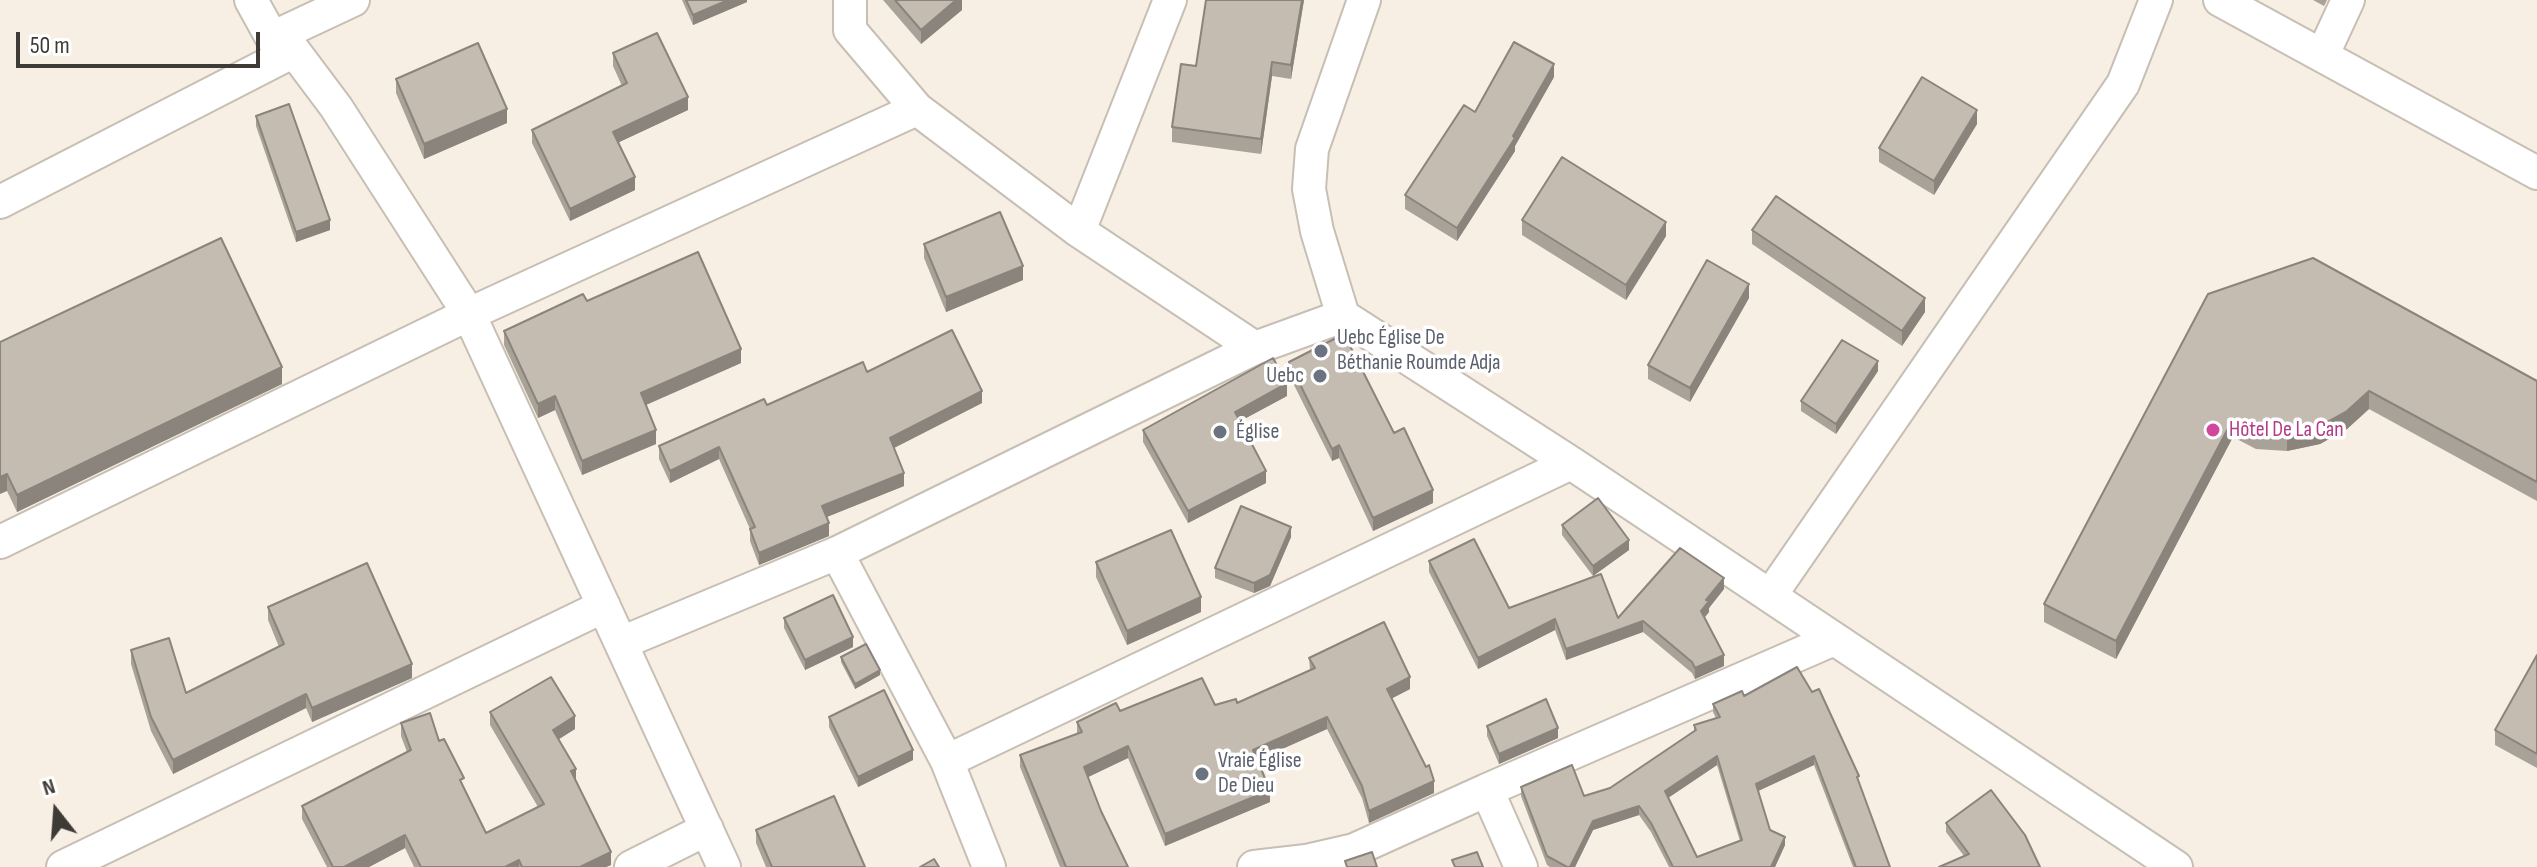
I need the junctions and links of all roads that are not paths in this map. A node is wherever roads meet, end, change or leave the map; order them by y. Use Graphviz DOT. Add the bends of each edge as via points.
graph roads {
  1 [pos="251,0"];
  2 [pos="353,0"];
  3 [pos="850,0"];
  4 [pos="1170,0"];
  5 [pos="1364,0"];
  6 [pos="2156,0"];
  7 [pos="2220,0"];
  8 [pos="2348,0"];
  9 [pos="283,44"];
  10 [pos="2323,54"];
  11 [pos="917,109"];
  12 [pos="2537,173"];
  13 [pos="0,202"];
  14 [pos="1079,231"];
  15 [pos="469,314"];
  16 [pos="1343,316"];
  17 [pos="1255,348"];
  18 [pos="1571,463"];
  19 [pos="0,542"];
  20 [pos="837,553"];
  21 [pos="1770,596"];
  22 [pos="604,606"];
  23 [pos="1834,639"];
  24 [pos="621,643"];
  25 [pos="947,761"];
  26 [pos="1487,790"];
  27 [pos="707,829"];
  28 [pos="63,867"];
  29 [pos="631,867"];
  30 [pos="724,867"];
  31 [pos="989,867"];
  32 [pos="1254,867"];
  33 [pos="1521,867"];
  34 [pos="2176,867"];
  1 -- 9 [label="street"];
  2 -- 9 [label="street"];
  3 -- 11 [label="street" via="850,30"];
  4 -- 14 [label="street"];
  5 -- 16 [label="street" via="1312,149 1309,189"];
  6 -- 21 [label="street" via="2123,84"];
  7 -- 10 [label="street"];
  8 -- 10 [label="street"];
  9 -- 13 [label="street"];
  9 -- 15 [label="street" via="336,107"];
  10 -- 12 [label="street"];
  11 -- 14 [label="street"];
  11 -- 15 [label="street"];
  14 -- 17 [label="street"];
  15 -- 19 [label="street"];
  15 -- 22 [label="street"];
  16 -- 17 [label="street"];
  16 -- 18 [label="street"];
  17 -- 20 [label="street"];
  18 -- 21 [label="street"];
  18 -- 25 [label="street"];
  20 -- 24 [label="street"];
  20 -- 25 [label="street"];
  21 -- 23 [label="street"];
  22 -- 24 [label="street"];
  22 -- 28 [label="street"];
  23 -- 26 [label="street"];
  23 -- 34 [label="street"];
  24 -- 27 [label="street"];
  25 -- 31 [label="street"];
  26 -- 32 [label="street" via="1354,850"];
  26 -- 33 [label="street"];
  27 -- 29 [label="street"];
  27 -- 30 [label="street"];
}
